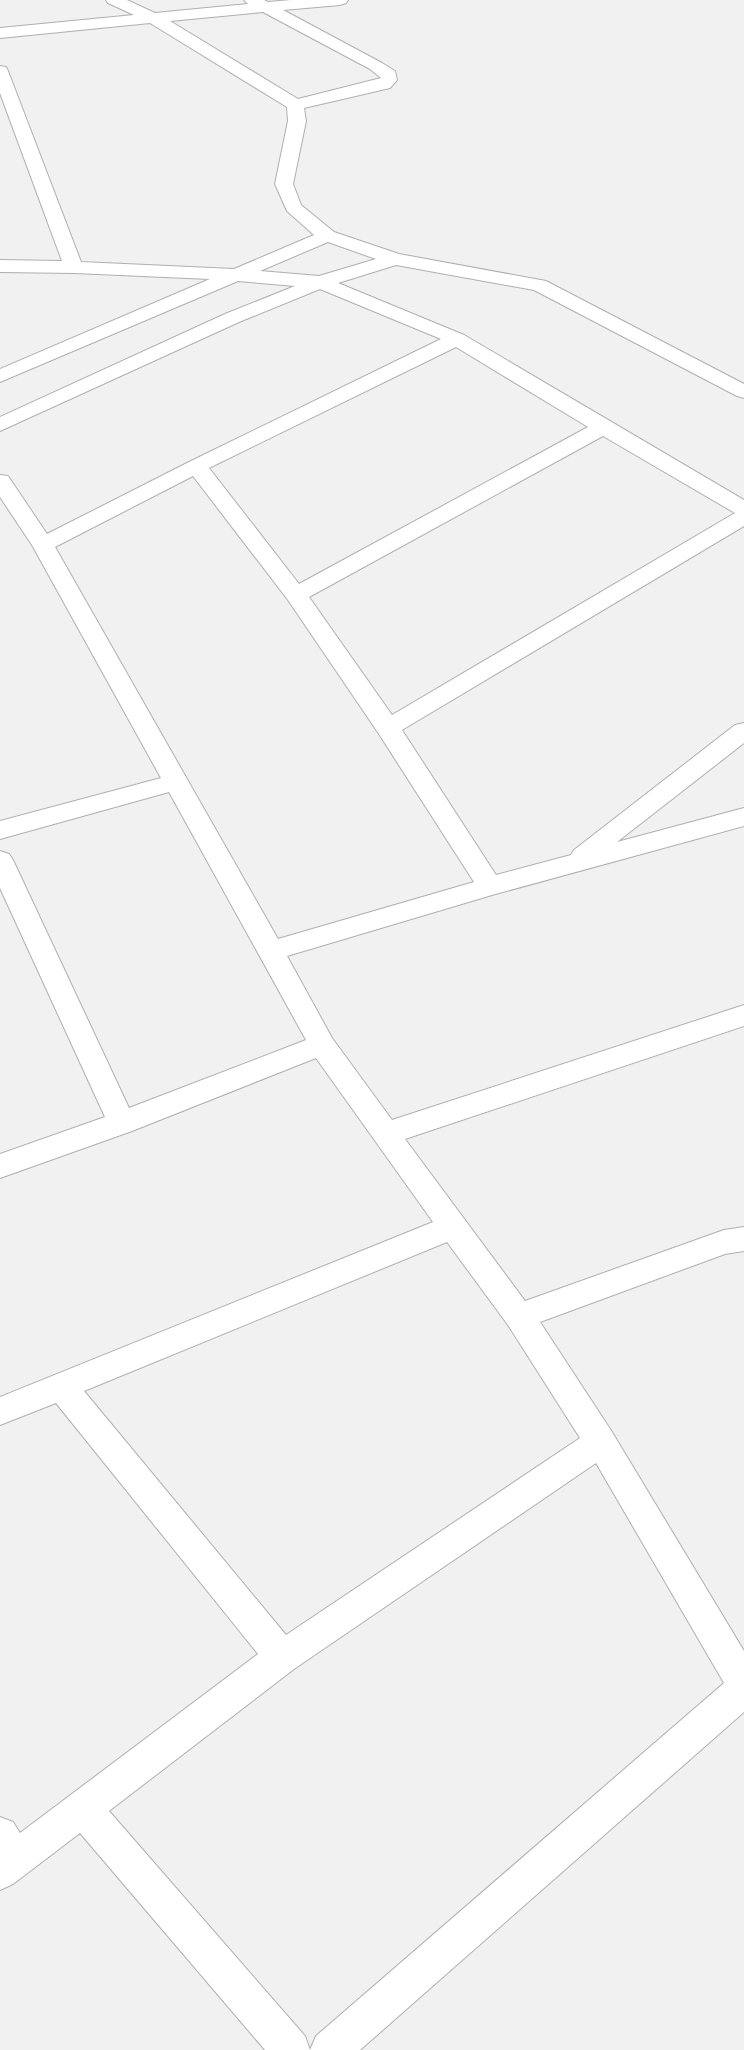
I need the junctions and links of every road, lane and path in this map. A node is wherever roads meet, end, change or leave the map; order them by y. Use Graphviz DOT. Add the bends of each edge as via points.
graph roads {
  1 [pos="114,0"];
  2 [pos="340,0"];
  3 [pos="259,4"];
  4 [pos="153,18"];
  5 [pos="0,34"];
  6 [pos="0,71"];
  7 [pos="295,105"];
  8 [pos="327,236"];
  9 [pos="395,259"];
  10 [pos="0,266"];
  11 [pos="74,267"];
  12 [pos="237,274"];
  13 [pos="320,282"];
  14 [pos="457,339"];
  15 [pos="0,376"];
  16 [pos="744,392"];
  17 [pos="0,425"];
  18 [pos="603,427"];
  19 [pos="196,466"];
  20 [pos="0,482"];
  21 [pos="744,508"];
  22 [pos="744,517"];
  23 [pos="43,545"];
  24 [pos="296,595"];
  25 [pos="388,728"];
  26 [pos="744,731"];
  27 [pos="176,782"];
  28 [pos="744,817"];
  29 [pos="0,830"];
  30 [pos="0,860"];
  31 [pos="572,864"];
  32 [pos="490,886"];
  33 [pos="271,951"];
  34 [pos="744,1015"];
  35 [pos="322,1045"];
  36 [pos="122,1123"];
  37 [pos="386,1134"];
  38 [pos="0,1166"];
  39 [pos="453,1227"];
  40 [pos="737,1239"];
  41 [pos="519,1316"];
  42 [pos="61,1386"];
  43 [pos="0,1411"];
  44 [pos="601,1442"];
  45 [pos="282,1657"];
  46 [pos="744,1684"];
  47 [pos="744,1690"];
  48 [pos="83,1808"];
  49 [pos="5,1855"];
  50 [pos="291,2050"];
  51 [pos="330,2050"];
  1 -- 4 [label="street"];
  2 -- 3 [label="street"];
  3 -- 4 [label="street"];
  3 -- 7 [label="street" via="389,75 384,84"];
  4 -- 5 [label="street"];
  4 -- 7 [label="street"];
  6 -- 11 [label="street"];
  7 -- 8 [label="street" via="297,121 284,184 293,207"];
  8 -- 9 [label="street"];
  8 -- 12 [label="street"];
  9 -- 13 [label="street"];
  9 -- 16 [label="street" via="539,284"];
  10 -- 11 [label="street"];
  11 -- 12 [label="street"];
  12 -- 13 [label="street"];
  12 -- 15 [label="street"];
  13 -- 14 [label="street"];
  13 -- 17 [label="street" via="232,318"];
  14 -- 18 [label="street"];
  14 -- 19 [label="street"];
  18 -- 21 [label="street"];
  18 -- 24 [label="street"];
  19 -- 23 [label="street"];
  19 -- 24 [label="street"];
  20 -- 23 [label="street"];
  22 -- 25 [label="street"];
  23 -- 27 [label="street"];
  24 -- 25 [label="street"];
  25 -- 32 [label="street"];
  26 -- 31 [label="street"];
  27 -- 29 [label="street"];
  27 -- 33 [label="street"];
  28 -- 31 [label="street"];
  30 -- 36 [label="street"];
  31 -- 32 [label="street"];
  32 -- 33 [label="street"];
  33 -- 35 [label="street"];
  34 -- 37 [label="street"];
  35 -- 36 [label="street"];
  35 -- 37 [label="street"];
  36 -- 38 [label="street"];
  37 -- 39 [label="street"];
  39 -- 41 [label="street"];
  39 -- 42 [label="street"];
  40 -- 41 [label="street"];
  41 -- 44 [label="street"];
  42 -- 43 [label="street"];
  42 -- 45 [label="street"];
  44 -- 45 [label="street"];
  44 -- 46 [label="street"];
  45 -- 48 [label="street"];
  47 -- 51 [label="street"];
  48 -- 49 [label="street"];
  48 -- 50 [label="street"];
}
